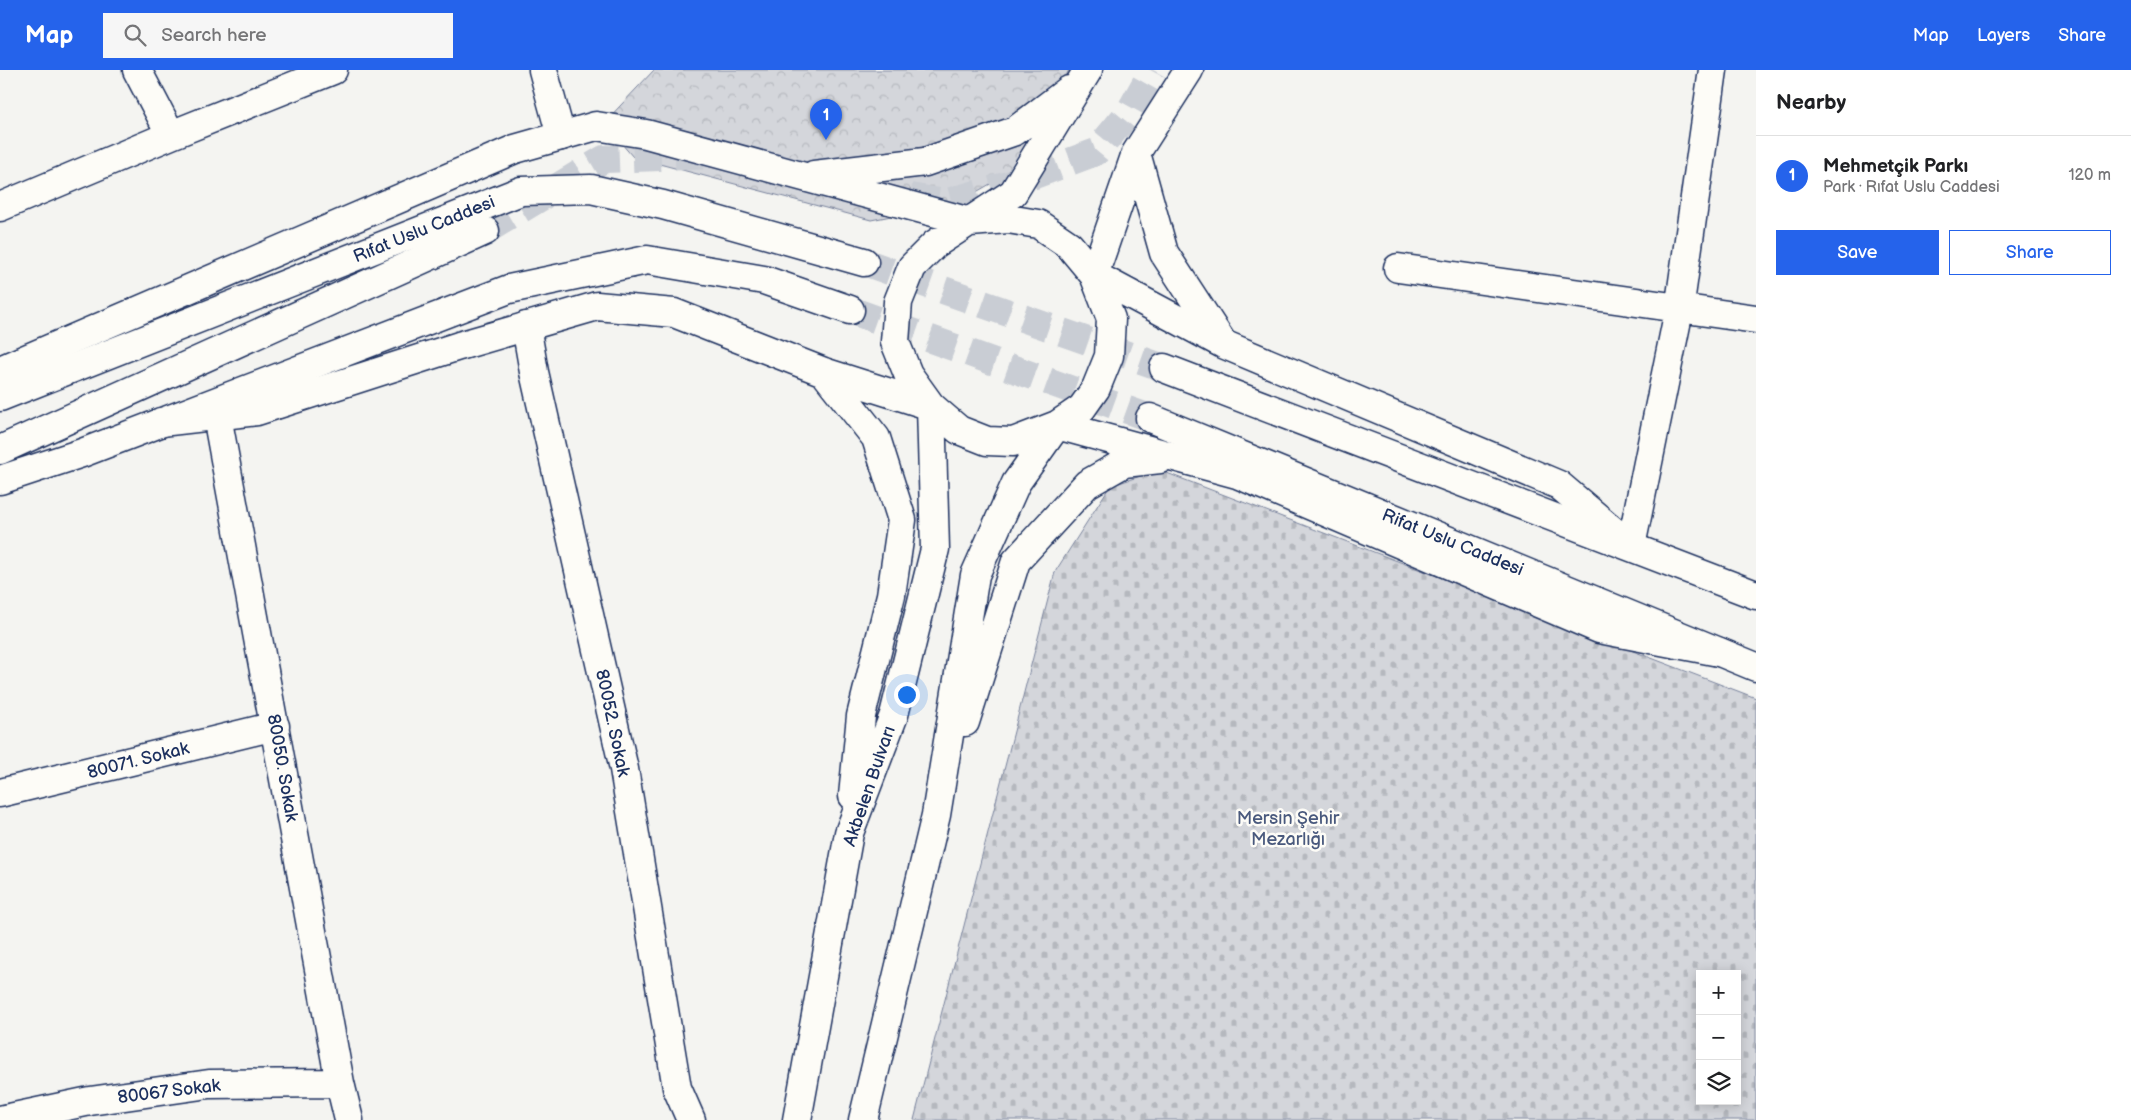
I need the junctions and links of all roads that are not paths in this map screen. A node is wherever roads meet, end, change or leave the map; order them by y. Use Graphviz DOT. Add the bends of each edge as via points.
graph roads {
  1 [pos="137,70"];
  2 [pos="333,70"];
  3 [pos="543,70"];
  4 [pos="1189,70"];
  5 [pos="1713,70"];
  6 [pos="1085,75"];
  7 [pos="171,135"];
  8 [pos="561,136"];
  9 [pos="1136,153"];
  10 [pos="801,177"];
  11 [pos="0,207"];
  12 [pos="970,222"];
  13 [pos="485,231"];
  14 [pos="864,262"];
  15 [pos="1398,268"];
  16 [pos="1094,275"];
  17 [pos="850,310"];
  18 [pos="1679,310"];
  19 [pos="1756,320"];
  20 [pos="526,326"];
  21 [pos="1223,344"];
  22 [pos="1164,368"];
  23 [pos="0,370"];
  24 [pos="824,372"];
  25 [pos="0,397"];
  26 [pos="931,406"];
  27 [pos="217,416"];
  28 [pos="1150,418"];
  29 [pos="161,422"];
  30 [pos="1057,425"];
  31 [pos="0,450"];
  32 [pos="1174,457"];
  33 [pos="0,480"];
  34 [pos="1631,546"];
  35 [pos="1756,595"];
  36 [pos="1719,652"];
  37 [pos="1756,667"];
  38 [pos="275,726"];
  39 [pos="0,794"];
  40 [pos="936,815"];
  41 [pos="849,833"];
  42 [pos="340,1083"];
  43 [pos="0,1120"];
  44 [pos="349,1120"];
  45 [pos="692,1120"];
  46 [pos="797,1120"];
  47 [pos="863,1120"];
  1 -- 7 [label="main road"];
  2 -- 7 [label="main road"];
  3 -- 8 [label="main road"];
  4 -- 9 [label="main road"];
  5 -- 18 [label="main road"];
  6 -- 10 [label="main road" via="1015,131 925,162"];
  6 -- 12 [label="main road" via="1013,192"];
  7 -- 11 [label="main road"];
  8 -- 10 [label="main road" via="596,126 646,134"];
  8 -- 23 [label="main road" via="515,149"];
  9 -- 16 [label="main road"];
  9 -- 21 [label="main road" via="1164,253"];
  10 -- 12 [label="main road"];
  12 -- 16 [label="main road" via="1008,219 1038,224 1069,245"];
  12 -- 26 [label="main road" via="935,244 912,267 898,302 895,342 908,374"];
  13 -- 31 [label="main road"];
  14 -- 25 [label="main road, Rıfat Uslu Caddesi" via="662,205 591,189 521,191"];
  15 -- 18 [label="main road"];
  16 -- 21 [label="main road"];
  16 -- 30 [label="main road" via="1110,319 1109,356 1096,388 1082,408"];
  17 -- 29 [label="main road" via="764,280 647,260 509,289"];
  18 -- 19 [label="main road"];
  18 -- 34 [label="main road"];
  20 -- 24 [label="main road" via="597,306 674,313"];
  20 -- 27 [label="main road" via="257,412"];
  20 -- 45 [label="main road, 80052. Sokak" via="624,769 677,1088"];
  21 -- 34 [label="main road" via="1559,485"];
  22 -- 34 [label="main road"];
  24 -- 26 [label="main road"];
  24 -- 41 [label="main road" via="876,438 902,520 891,595 861,716"];
  26 -- 30 [label="main road" via="959,430 987,441 1014,442"];
  26 -- 41 [label="main road, Akbelen Bulvarı" via="935,549 894,715"];
  27 -- 29 [label="main road"];
  27 -- 38 [label="main road, 80050. Sokak"];
  28 -- 36 [label="main road, Rifat Uslu Caddesi"];
  29 -- 33 [label="main road"];
  30 -- 32 [label="main road"];
  30 -- 40 [label="main road" via="1016,483 975,575"];
  32 -- 36 [label="main road" via="1237,474 1599,629"];
  32 -- 40 [label="main road" via="1124,463 1087,484 1016,561"];
  34 -- 35 [label="main road"];
  36 -- 37 [label="main road, Rifat Uslu Caddesi"];
  38 -- 39 [label="main road, 80071. Sokak"];
  38 -- 42 [label="main road, 80050. Sokak"];
  40 -- 47 [label="main road"];
  41 -- 46 [label="main road, Akbelen Bulvarı"];
  42 -- 43 [label="main road, 80067 Sokak" via="209,1084 90,1101"];
  42 -- 44 [label="main road, 80050. Sokak"];
}
